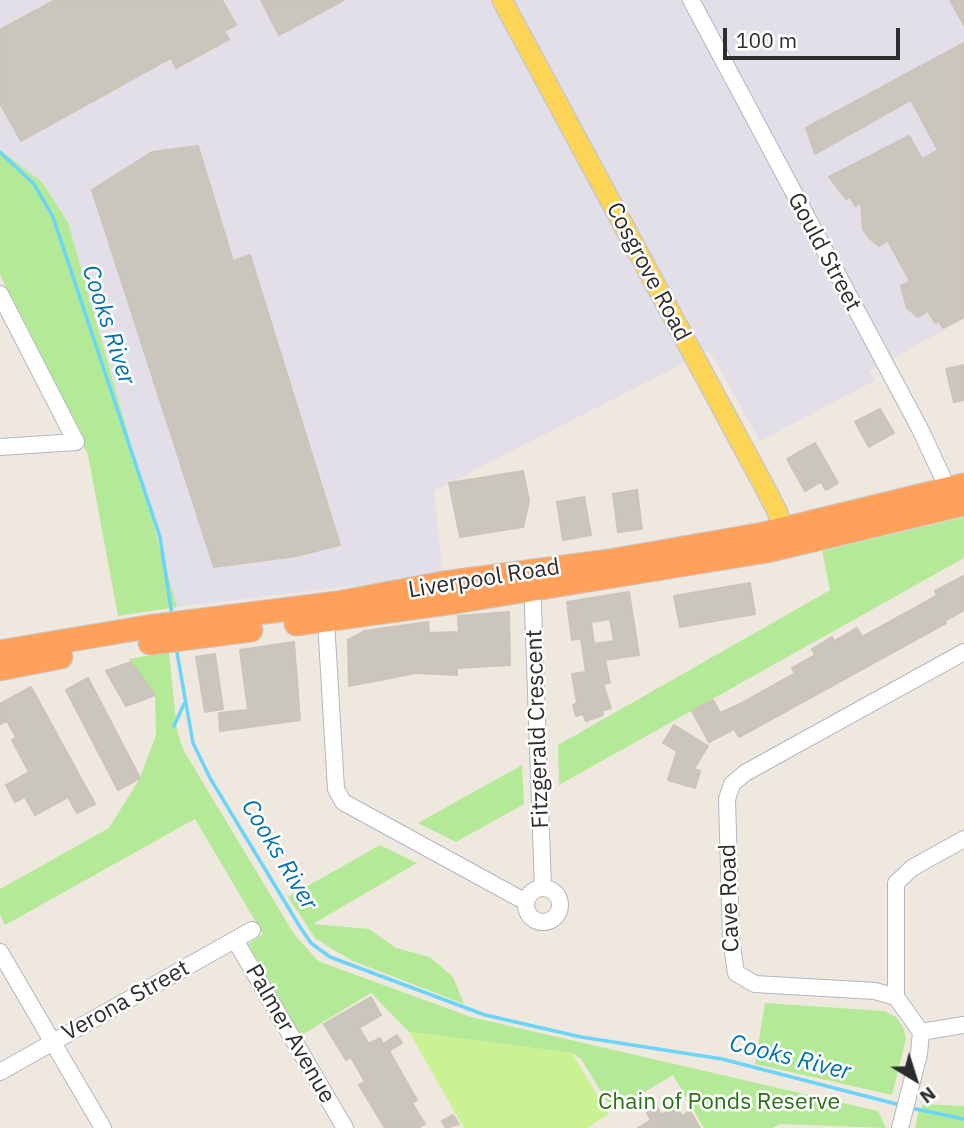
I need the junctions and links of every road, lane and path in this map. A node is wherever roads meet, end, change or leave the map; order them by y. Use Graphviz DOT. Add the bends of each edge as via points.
graph roads {
  1 [pos="502,0"];
  2 [pos="691,0"];
  3 [pos="0,294"];
  4 [pos="0,447"];
  5 [pos="956,497"];
  6 [pos="786,538"];
  7 [pos="532,580"];
  8 [pos="326,621"];
  9 [pos="202,628"];
  10 [pos="147,635"];
  11 [pos="0,652"];
  12 [pos="964,652"];
  13 [pos="0,669"];
  14 [pos="964,839"];
  15 [pos="543,888"];
  16 [pos="526,902"];
  17 [pos="251,930"];
  18 [pos="234,940"];
  19 [pos="0,952"];
  20 [pos="896,997"];
  21 [pos="964,1025"];
  22 [pos="921,1032"];
  23 [pos="53,1042"];
  24 [pos="0,1072"];
  25 [pos="905,1114"];
  26 [pos="103,1128"];
  27 [pos="345,1128"];
  1 -- 6 [label="main road, Cosgrove Road" via="763,484"];
  2 -- 5 [label="street, Gould Street"];
  3 -- 4 [label="street" via="76,442"];
  5 -- 6 [label="highway, Liverpool Road"];
  6 -- 7 [label="highway, Liverpool Road"];
  7 -- 8 [label="highway, Liverpool Road"];
  7 -- 9 [label="highway, Liverpool Road" via="337,603"];
  7 -- 15 [label="street, Fitzgerald Crescent"];
  8 -- 9 [label="highway, Liverpool Road"];
  8 -- 16 [label="street, Fitzgerald Crescent" via="336,789 343,802"];
  9 -- 10 [label="highway, Liverpool Road"];
  10 -- 11 [label="highway, Liverpool Road"];
  10 -- 13 [label="highway, Liverpool Road"];
  12 -- 20 [label="street, Cave Road" via="746,773 732,784 727,799 736,973 755,984 875,991"];
  14 -- 20 [label="street" via="912,868 896,883"];
  15 -- 16 [label="street" via="532,892"];
  15 -- 16 [label="street, Fitzgerald Crescent" via="559,898 556,917 538,923 528,915"];
  17 -- 18 [label="street, Verona Street"];
  18 -- 23 [label="street, Verona Street"];
  18 -- 27 [label="street, Palmer Avenue"];
  19 -- 23 [label="street"];
  20 -- 22 [label="street"];
  21 -- 22 [label="street"];
  22 -- 25 [label="street"];
  23 -- 24 [label="street, Verona Street"];
  23 -- 26 [label="street"];
}
